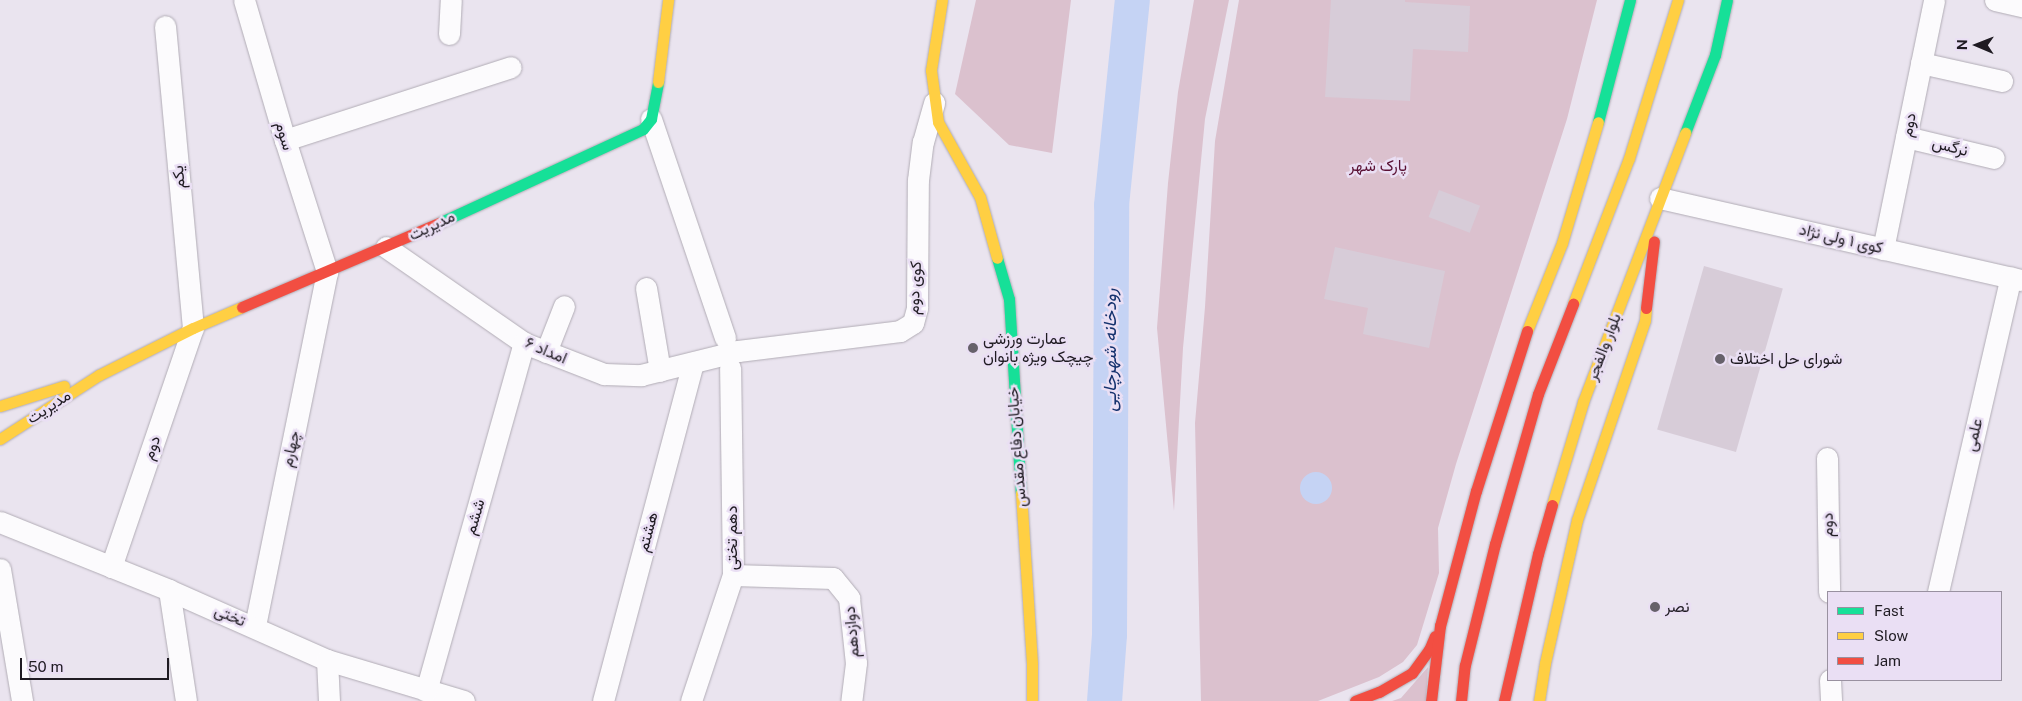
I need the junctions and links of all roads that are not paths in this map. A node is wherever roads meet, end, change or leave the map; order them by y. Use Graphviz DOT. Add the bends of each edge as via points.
graph roads {
  1 [pos="244,0"];
  2 [pos="451,0"];
  3 [pos="668,0"];
  4 [pos="942,0"];
  5 [pos="1630,0"];
  6 [pos="1678,0"];
  7 [pos="1727,0"];
  8 [pos="1934,0"];
  9 [pos="1995,0"];
  10 [pos="2022,6"];
  11 [pos="165,26"];
  12 [pos="449,34"];
  13 [pos="1921,63"];
  14 [pos="511,67"];
  15 [pos="2002,81"];
  16 [pos="935,98"];
  17 [pos="651,119"];
  18 [pos="1906,136"];
  19 [pos="285,140"];
  20 [pos="1994,158"];
  21 [pos="1660,198"];
  22 [pos="386,247"];
  23 [pos="1883,249"];
  24 [pos="327,272"];
  25 [pos="2016,278"];
  26 [pos="646,288"];
  27 [pos="564,306"];
  28 [pos="193,328"];
  29 [pos="524,343"];
  30 [pos="546,352"];
  31 [pos="728,353"];
  32 [pos="693,363"];
  33 [pos="660,371"];
  34 [pos="99,375"];
  35 [pos="0,406"];
  36 [pos="0,439"];
  37 [pos="1827,458"];
  38 [pos="0,522"];
  39 [pos="111,567"];
  40 [pos="0,569"];
  41 [pos="733,575"];
  42 [pos="169,590"];
  43 [pos="1829,591"];
  44 [pos="1938,591"];
  45 [pos="255,626"];
  46 [pos="1440,626"];
  47 [pos="327,660"];
  48 [pos="1830,681"];
  49 [pos="426,691"];
  50 [pos="22,701"];
  51 [pos="186,701"];
  52 [pos="329,701"];
  53 [pos="464,701"];
  54 [pos="603,701"];
  55 [pos="691,701"];
  56 [pos="852,701"];
  57 [pos="1032,701"];
  58 [pos="1355,701"];
  59 [pos="1431,701"];
  60 [pos="1461,701"];
  61 [pos="1504,701"];
  62 [pos="1539,701"];
  63 [pos="1831,701"];
  1 -- 19 [label="street, سوم"];
  2 -- 12 [label="street"];
  3 -- 17 [label="main road"];
  4 -- 16 [label="main road, خیابان دفاع مقدس" via="931,70"];
  5 -- 46 [label="main road" via="1587,163 1562,243 1520,348 1476,491"];
  6 -- 60 [label="main road" via="1629,158 1538,394 1465,665"];
  7 -- 21 [label="main road, بلوار والفجر" via="1715,55"];
  8 -- 13 [label="street, دوم"];
  9 -- 10 [label="street"];
  11 -- 28 [label="street, یکم"];
  13 -- 15 [label="street"];
  13 -- 18 [label="street, دوم"];
  14 -- 19 [label="street"];
  16 -- 31 [label="street, کوی دوم" via="923,142 918,180 917,308 913,323 900,331"];
  16 -- 57 [label="main road, خیابان دفاع مقدس" via="938,122 980,197 1009,299"];
  17 -- 22 [label="main road, مدیریت" via="643,129"];
  17 -- 31 [label="street, دهم تختی"];
  18 -- 20 [label="street, نرگس"];
  18 -- 23 [label="street, دوم"];
  19 -- 24 [label="street, سوم"];
  21 -- 23 [label="street, کوی ۱ ولی نژاد"];
  21 -- 61 [label="main road, بلوار والفجر" via="1583,402 1538,554"];
  21 -- 62 [label="main road" via="1645,320 1577,520"];
  22 -- 24 [label="main road, مدیریت"];
  22 -- 29 [label="street, امداد ۶"];
  23 -- 25 [label="street, کوی ۱ ولی نژاد"];
  24 -- 28 [label="main road, مدیریت"];
  24 -- 45 [label="street, چهارم"];
  25 -- 44 [label="street, علمی"];
  26 -- 33 [label="street"];
  27 -- 30 [label="street"];
  28 -- 34 [label="main road, مدیریت"];
  28 -- 39 [label="street, دوم"];
  29 -- 30 [label="street, امداد ۶"];
  29 -- 49 [label="street, ششم"];
  30 -- 33 [label="street, امداد ۶" via="604,374 641,375"];
  31 -- 32 [label="street, امداد ۶"];
  31 -- 41 [label="street, دهم تختی"];
  32 -- 33 [label="street, امداد ۶"];
  32 -- 54 [label="street, هشتم"];
  34 -- 35 [label="main road, مدیریت"];
  34 -- 36 [label="main road, مدیریت"];
  37 -- 43 [label="street, دوم"];
  38 -- 39 [label="street, تختی"];
  39 -- 42 [label="street, تختی"];
  40 -- 50 [label="street"];
  41 -- 55 [label="street, دهم تختی"];
  41 -- 56 [label="street, دوازدهم" via="833,578 849,598 856,663"];
  42 -- 45 [label="street, تختی"];
  42 -- 51 [label="street"];
  45 -- 47 [label="street, تختی"];
  46 -- 58 [label="main road" via="1429,650 1412,673 1379,692"];
  46 -- 59 [label="main road"];
  47 -- 49 [label="street, تختی"];
  47 -- 52 [label="street"];
  48 -- 63 [label="street"];
  49 -- 53 [label="street, تختی"];
}
